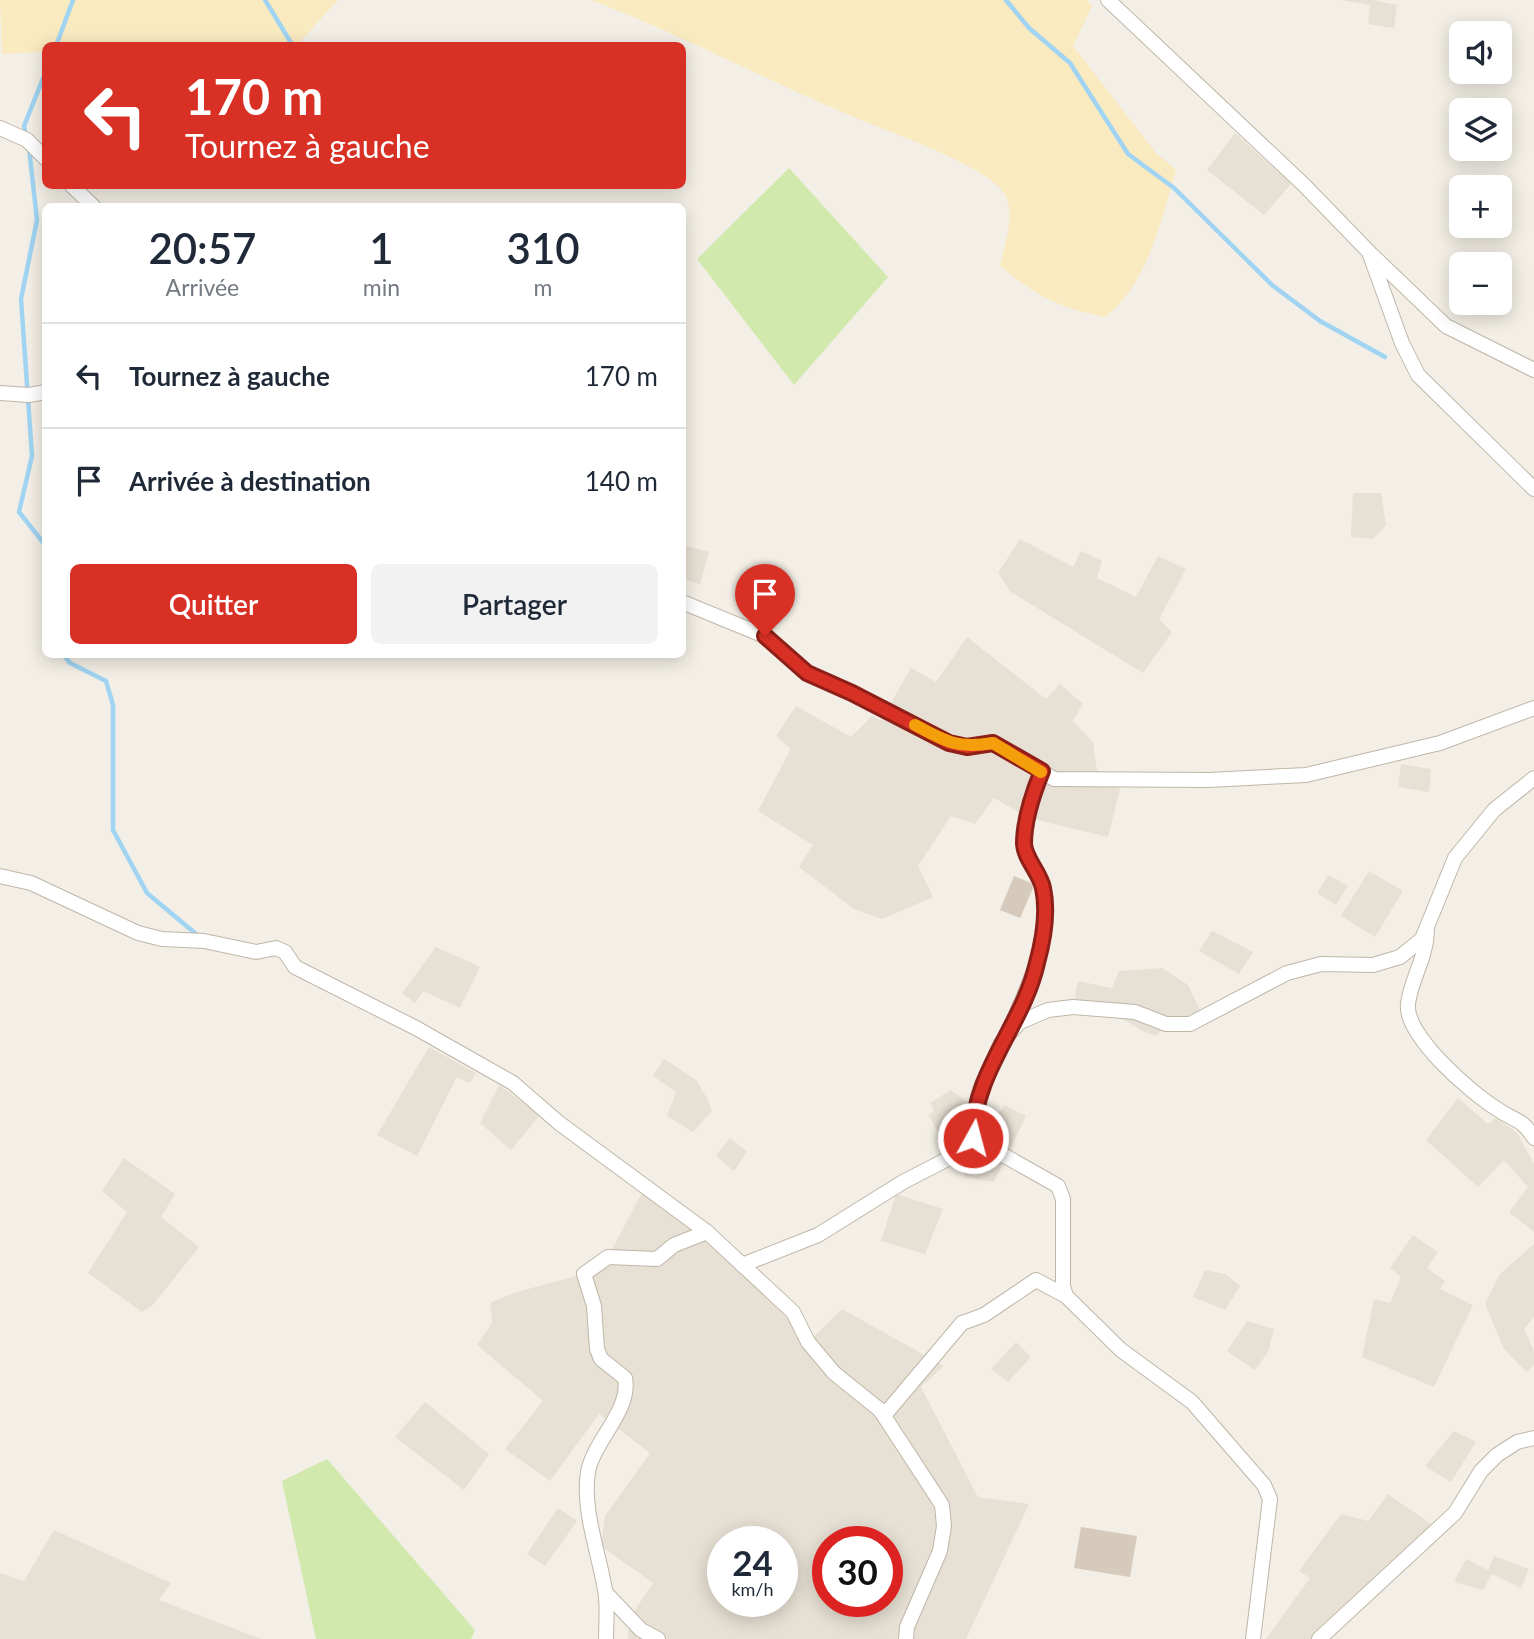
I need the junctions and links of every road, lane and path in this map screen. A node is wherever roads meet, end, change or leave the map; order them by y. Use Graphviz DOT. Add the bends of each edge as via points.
graph roads {
  1 [pos="1108,0"];
  2 [pos="0,128"];
  3 [pos="42,155"];
  4 [pos="75,189"];
  5 [pos="90,203"];
  6 [pos="1369,252"];
  7 [pos="1534,370"];
  8 [pos="0,393"];
  9 [pos="42,393"];
  10 [pos="1534,489"];
  11 [pos="686,604"];
  12 [pos="1534,708"];
  13 [pos="1042,771"];
  14 [pos="1534,778"];
  15 [pos="0,876"];
  16 [pos="1427,926"];
  17 [pos="1008,1032"];
  18 [pos="973,1138"];
  19 [pos="1534,1138"];
  20 [pos="707,1232"];
  21 [pos="742,1265"];
  22 [pos="1066,1296"];
  23 [pos="880,1410"];
  24 [pos="1534,1438"];
  25 [pos="606,1593"];
  26 [pos="606,1639"];
  27 [pos="658,1639"];
  28 [pos="906,1639"];
  29 [pos="1253,1639"];
  30 [pos="1319,1639"];
  1 -- 6 [label="street"];
  2 -- 3 [label="street" via="27,141"];
  4 -- 5 [label="street"];
  6 -- 7 [label="street" via="1446,326"];
  6 -- 10 [label="street" via="1418,375"];
  8 -- 9 [label="street"];
  11 -- 13 [label="street" via="765,636 807,673 949,743 967,747 993,743"];
  12 -- 13 [label="street" via="1440,743 1306,775 1069,780 1054,779"];
  13 -- 17 [label="street" via="1031,799 1024,846 1043,888 1044,924 1037,965"];
  14 -- 16 [label="street" via="1493,810 1455,858"];
  15 -- 20 [label="street" via="31,883 150,936 285,952 295,968 513,1083 559,1123"];
  16 -- 17 [label="street" via="1422,939 1400,957 1373,965 1321,964 1287,973 1190,1024 1166,1024 1135,1012 1073,1007 1039,1014"];
  16 -- 19 [label="street" via="1427,951 1408,1005 1411,1026 1467,1085 1497,1110 1525,1123"];
  17 -- 18 [label="street" via="980,1089"];
  18 -- 21 [label="street" via="967,1149 818,1235"];
  18 -- 22 [label="street" via="1058,1186 1063,1199"];
  20 -- 21 [label="street"];
  20 -- 25 [label="street" via="674,1245 657,1259 608,1257 584,1274 594,1306 597,1349 626,1384 624,1399 588,1471 587,1495"];
  21 -- 23 [label="street" via="793,1312 808,1342 834,1373"];
  22 -- 23 [label="street" via="1036,1280 984,1315 962,1323 887,1412"];
  22 -- 29 [label="street" via="1121,1350 1192,1402 1264,1485 1270,1499"];
  23 -- 28 [label="street" via="942,1505 940,1550"];
  24 -- 30 [label="street" via="1497,1455 1481,1471 1455,1513"];
  25 -- 26 [label="street"];
  25 -- 27 [label="street" via="641,1630"];
}
